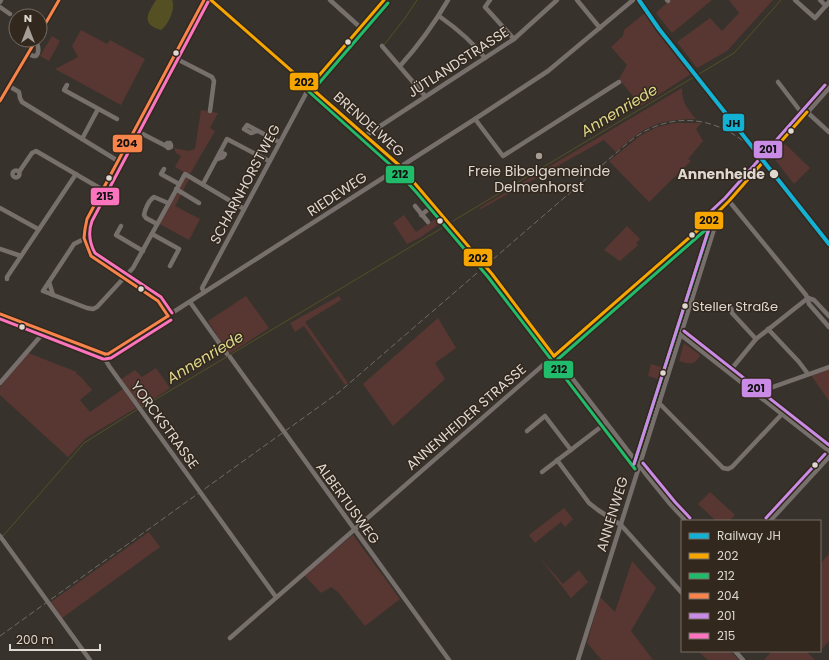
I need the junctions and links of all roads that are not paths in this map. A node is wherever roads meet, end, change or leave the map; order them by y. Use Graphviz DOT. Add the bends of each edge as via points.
graph roads {
  1 [pos="59,0"];
  2 [pos="204,0"];
  3 [pos="211,0"];
  4 [pos="330,0"];
  5 [pos="384,0"];
  6 [pos="448,0"];
  7 [pos="490,0"];
  8 [pos="558,0"];
  9 [pos="576,0"];
  10 [pos="633,0"];
  11 [pos="795,0"];
  12 [pos="820,0"];
  13 [pos="828,4"];
  14 [pos="439,16"];
  15 [pos="48,19"];
  16 [pos="361,28"];
  17 [pos="600,28"];
  18 [pos="514,38"];
  19 [pos="382,46"];
  20 [pos="31,48"];
  21 [pos="38,48"];
  22 [pos="28,53"];
  23 [pos="173,57"];
  24 [pos="485,58"];
  25 [pos="400,66"];
  26 [pos="619,82"];
  27 [pos="778,82"];
  28 [pos="67,85"];
  29 [pos="9,86"];
  30 [pos="310,86"];
  31 [pos="829,88"];
  32 [pos="425,96"];
  33 [pos="0,101"];
  34 [pos="98,109"];
  35 [pos="210,111"];
  36 [pos="805,114"];
  37 [pos="117,119"];
  38 [pos="475,119"];
  39 [pos="135,130"];
  40 [pos="257,131"];
  41 [pos="829,132"];
  42 [pos="365,136"];
  43 [pos="82,139"];
  44 [pos="279,142"];
  45 [pos="166,146"];
  46 [pos="118,161"];
  47 [pos="270,161"];
  48 [pos="400,166"];
  49 [pos="164,169"];
  50 [pos="19,172"];
  51 [pos="76,174"];
  52 [pos="179,184"];
  53 [pos="203,184"];
  54 [pos="176,189"];
  55 [pos="103,190"];
  56 [pos="729,201"];
  57 [pos="199,202"];
  58 [pos="168,203"];
  59 [pos="434,205"];
  60 [pos="415,206"];
  61 [pos="0,208"];
  62 [pos="244,209"];
  63 [pos="421,215"];
  64 [pos="714,216"];
  65 [pos="428,222"];
  66 [pos="157,224"];
  67 [pos="121,226"];
  68 [pos="38,229"];
  69 [pos="152,234"];
  70 [pos="84,239"];
  71 [pos="0,249"];
  72 [pos="143,251"];
  73 [pos="21,256"];
  74 [pos="170,266"];
  75 [pos="123,278"];
  76 [pos="7,279"];
  77 [pos="49,282"];
  78 [pos="204,292"];
  79 [pos="53,295"];
  80 [pos="808,298"];
  81 [pos="190,302"];
  82 [pos="731,308"];
  83 [pos="0,314"];
  84 [pos="168,316"];
  85 [pos="829,316"];
  86 [pos="829,328"];
  87 [pos="768,329"];
  88 [pos="45,331"];
  89 [pos="681,335"];
  90 [pos="756,339"];
  91 [pos="105,354"];
  92 [pos="554,356"];
  93 [pos="829,367"];
  94 [pos="729,372"];
  95 [pos="808,374"];
  96 [pos="0,382"];
  97 [pos="756,393"];
  98 [pos="660,403"];
  99 [pos="782,414"];
  100 [pos="606,423"];
  101 [pos="527,431"];
  102 [pos="570,450"];
  103 [pos="829,451"];
  104 [pos="829,457"];
  105 [pos="557,460"];
  106 [pos="639,466"];
  107 [pos="542,472"];
  108 [pos="685,520"];
  109 [pos="771,520"];
  110 [pos="621,525"];
  111 [pos="354,530"];
  112 [pos="2,538"];
  113 [pos="681,592"];
  114 [pos="276,597"];
  115 [pos="230,638"];
  116 [pos="736,652"];
  117 [pos="90,660"];
  118 [pos="449,660"];
  119 [pos="578,660"];
  120 [pos="743,660"];
  1 -- 15 [label="street"];
  2 -- 23 [label="street"];
  3 -- 30 [label="street, BRENDELWEG"];
  4 -- 16 [label="street"];
  5 -- 16 [label="street, SCHARNHORSTWEG"];
  6 -- 14 [label="street"];
  7 -- 18 [label="street" via="486,7"];
  8 -- 18 [label="street, JÜTLANDSTRASSE"];
  9 -- 17 [label="street"];
  10 -- 17 [label="street, RIEDEWEG"];
  11 -- 13 [label="street" via="815,18"];
  12 -- 13 [label="street"];
  14 -- 24 [label="street" via="472,43"];
  14 -- 25 [label="street"];
  16 -- 30 [label="street, SCHARNHORSTWEG"];
  17 -- 38 [label="street, RIEDEWEG" via="548,71"];
  18 -- 24 [label="street, JÜTLANDSTRASSE"];
  19 -- 25 [label="street"];
  20 -- 22 [label="street"];
  21 -- 22 [label="street" via="36,56"];
  22 -- 29 [label="street"];
  23 -- 35 [label="street" via="212,77 214,81"];
  23 -- 39 [label="street"];
  24 -- 32 [label="street, JÜTLANDSTRASSE"];
  25 -- 32 [label="street"];
  26 -- 38 [label="street" via="503,156"];
  27 -- 36 [label="street"];
  28 -- 34 [label="street" via="64,90"];
  29 -- 33 [label="street"];
  29 -- 43 [label="street" via="19,92 22,102"];
  30 -- 42 [label="street, BRENDELWEG"];
  30 -- 44 [label="street, SCHARNHORSTWEG"];
  31 -- 36 [label="street, ANNENHEIDER STRASSE"];
  32 -- 42 [label="street, JÜTLANDSTRASSE"];
  34 -- 37 [label="street"];
  34 -- 43 [label="street"];
  36 -- 41 [label="street"];
  36 -- 56 [label="street, ANNENHEIDER STRASSE"];
  38 -- 48 [label="street, RIEDEWEG"];
  39 -- 45 [label="street"];
  39 -- 46 [label="street"];
  40 -- 44 [label="street"];
  42 -- 48 [label="street, BRENDELWEG"];
  43 -- 46 [label="street"];
  44 -- 47 [label="street, SCHARNHORSTWEG"];
  46 -- 55 [label="street"];
  47 -- 53 [label="street" via="227,139"];
  47 -- 62 [label="street, SCHARNHORSTWEG"];
  48 -- 59 [label="street, BRENDELWEG"];
  48 -- 78 [label="street, RIEDEWEG"];
  49 -- 52 [label="street" via="161,174"];
  50 -- 51 [label="street" via="36,151"];
  51 -- 55 [label="street"];
  51 -- 68 [label="street"];
  52 -- 53 [label="street" via="185,174"];
  52 -- 54 [label="street"];
  53 -- 62 [label="street"];
  54 -- 57 [label="street"];
  54 -- 58 [label="street"];
  55 -- 70 [label="street" via="87,219"];
  56 -- 64 [label="street, ANNENHEIDER STRASSE"];
  56 -- 80 [label="street"];
  58 -- 66 [label="street"];
  58 -- 66 [label="street" via="152,198 144,215"];
  59 -- 63 [label="street"];
  59 -- 92 [label="street, BRENDELWEG" via="492,274"];
  60 -- 63 [label="street"];
  61 -- 68 [label="street"];
  62 -- 78 [label="street, SCHARNHORSTWEG" via="202,288"];
  63 -- 65 [label="street"];
  64 -- 89 [label="street, ANNENWEG" via="716,226"];
  64 -- 92 [label="street, ANNENHEIDER STRASSE"];
  66 -- 69 [label="street"];
  67 -- 72 [label="street" via="116,235"];
  68 -- 73 [label="street"];
  69 -- 72 [label="street"];
  69 -- 74 [label="street" via="179,249"];
  70 -- 75 [label="street" via="91,256"];
  70 -- 77 [label="street" via="74,244"];
  71 -- 73 [label="street"];
  72 -- 75 [label="street" via="133,268"];
  73 -- 76 [label="street"];
  75 -- 79 [label="street" via="93,309"];
  75 -- 84 [label="street" via="158,301"];
  77 -- 79 [label="street"];
  77 -- 79 [label="street" via="43,291"];
  78 -- 81 [label="street, RIEDEWEG"];
  80 -- 85 [label="street" via="814,300"];
  80 -- 86 [label="street" via="809,304"];
  80 -- 87 [label="street"];
  81 -- 84 [label="street, RIEDEWEG"];
  81 -- 111 [label="street, ALBERTUSWEG"];
  82 -- 90 [label="street" via="732,313"];
  83 -- 88 [label="street"];
  84 -- 91 [label="street, RIEDEWEG"];
  87 -- 90 [label="street"];
  87 -- 95 [label="street"];
  88 -- 91 [label="street"];
  88 -- 96 [label="street"];
  89 -- 94 [label="street"];
  89 -- 98 [label="street, ANNENWEG"];
  90 -- 94 [label="street"];
  91 -- 114 [label="street, YORCKSTRASSE" via="109,366"];
  92 -- 100 [label="street, BRENDELWEG"];
  92 -- 111 [label="street, ANNENHEIDER STRASSE"];
  93 -- 95 [label="street"];
  94 -- 97 [label="street"];
  95 -- 97 [label="street"];
  97 -- 99 [label="street"];
  98 -- 99 [label="street" via="723,468 728,469"];
  98 -- 106 [label="street, ANNENWEG"];
  99 -- 103 [label="street"];
  100 -- 102 [label="street"];
  100 -- 106 [label="street, BRENDELWEG"];
  101 -- 102 [label="street" via="545,416"];
  102 -- 105 [label="street"];
  104 -- 109 [label="street"];
  105 -- 107 [label="street"];
  105 -- 110 [label="street" via="589,502"];
  106 -- 108 [label="street, BRENDELWEG"];
  106 -- 110 [label="street, ANNENWEG"];
  110 -- 113 [label="street"];
  110 -- 119 [label="street, ANNENWEG"];
  111 -- 114 [label="street, ANNENHEIDER STRASSE"];
  111 -- 118 [label="street, ALBERTUSWEG"];
  112 -- 117 [label="street"];
  114 -- 115 [label="street, ANNENHEIDER STRASSE"];
  116 -- 120 [label="street"];
}
